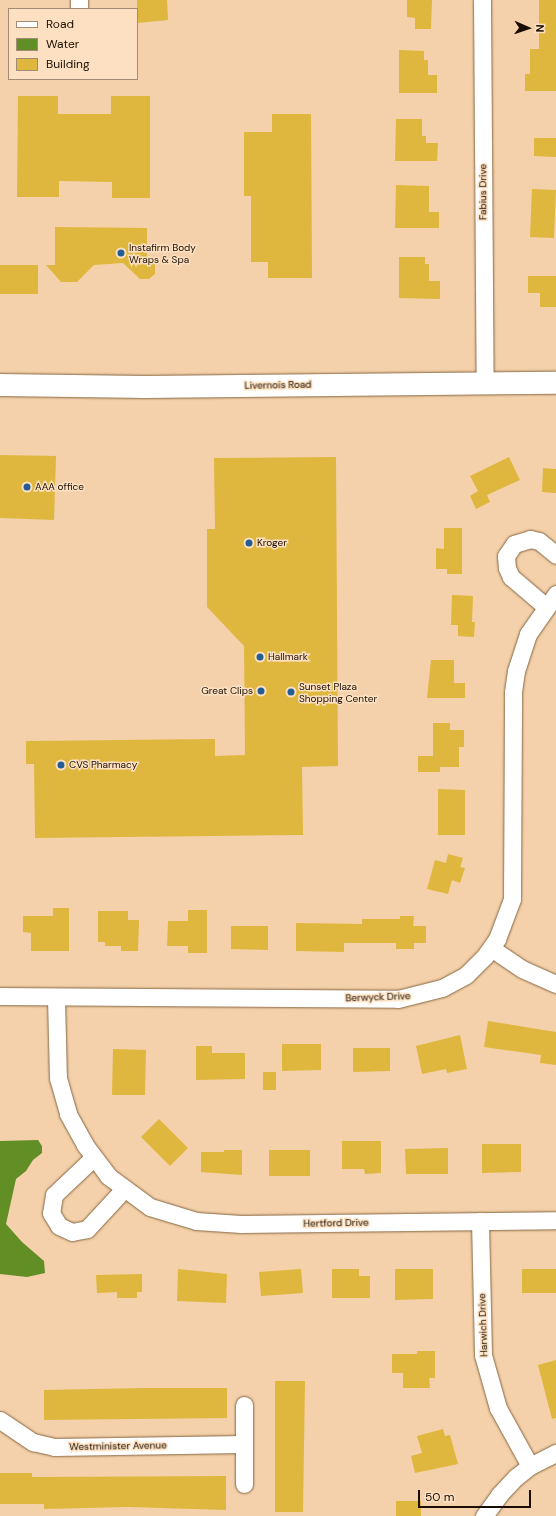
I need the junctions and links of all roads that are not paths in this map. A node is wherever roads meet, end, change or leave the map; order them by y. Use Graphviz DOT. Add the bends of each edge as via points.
graph roads {
  1 [pos="482,0"];
  2 [pos="556,383"];
  3 [pos="485,384"];
  4 [pos="0,385"];
  5 [pos="556,556"];
  6 [pos="550,600"];
  7 [pos="491,948"];
  8 [pos="556,984"];
  9 [pos="0,996"];
  10 [pos="39,998"];
  11 [pos="56,998"];
  12 [pos="0,1007"];
  13 [pos="93,1158"];
  14 [pos="124,1189"];
  15 [pos="556,1220"];
  16 [pos="480,1221"];
  17 [pos="244,1405"];
  18 [pos="0,1420"];
  19 [pos="244,1444"];
  20 [pos="556,1453"];
  21 [pos="530,1466"];
  22 [pos="244,1484"];
  23 [pos="484,1516"];
  1 -- 3 [label="street, Fabius Drive"];
  2 -- 3 [label="main road, Livernois Road"];
  3 -- 4 [label="main road, Livernois Road"];
  5 -- 6 [label="street, Berwyck Drive" via="540,541 530,539 514,544 506,556 511,577"];
  6 -- 7 [label="street, Berwyck Drive" via="528,634 516,671 513,692 513,887 507,914"];
  7 -- 8 [label="street" via="522,969"];
  7 -- 11 [label="street, Berwyck Drive" via="476,966 455,982 426,993 398,999"];
  9 -- 10 [label="street, Berwyck Drive"];
  10 -- 11 [label="street, Berwyck Drive"];
  10 -- 12 [label="street, Berwyck Drive"];
  11 -- 13 [label="street, Hertford Drive" via="56,1055 62,1095 77,1132"];
  13 -- 14 [label="street, Hertford Drive"];
  13 -- 14 [label="street" via="54,1195 51,1213 59,1226 72,1232 86,1228"];
  14 -- 16 [label="street, Hertford Drive" via="150,1207 196,1221 241,1224"];
  15 -- 16 [label="street, Hertford Drive"];
  16 -- 21 [label="street, Harwich Drive" via="483,1355 498,1408"];
  17 -- 19 [label="street"];
  18 -- 19 [label="street, Westminister Avenue" via="32,1442 54,1447"];
  19 -- 22 [label="street"];
  20 -- 21 [label="street"];
  21 -- 23 [label="street" via="499,1495"];
}
